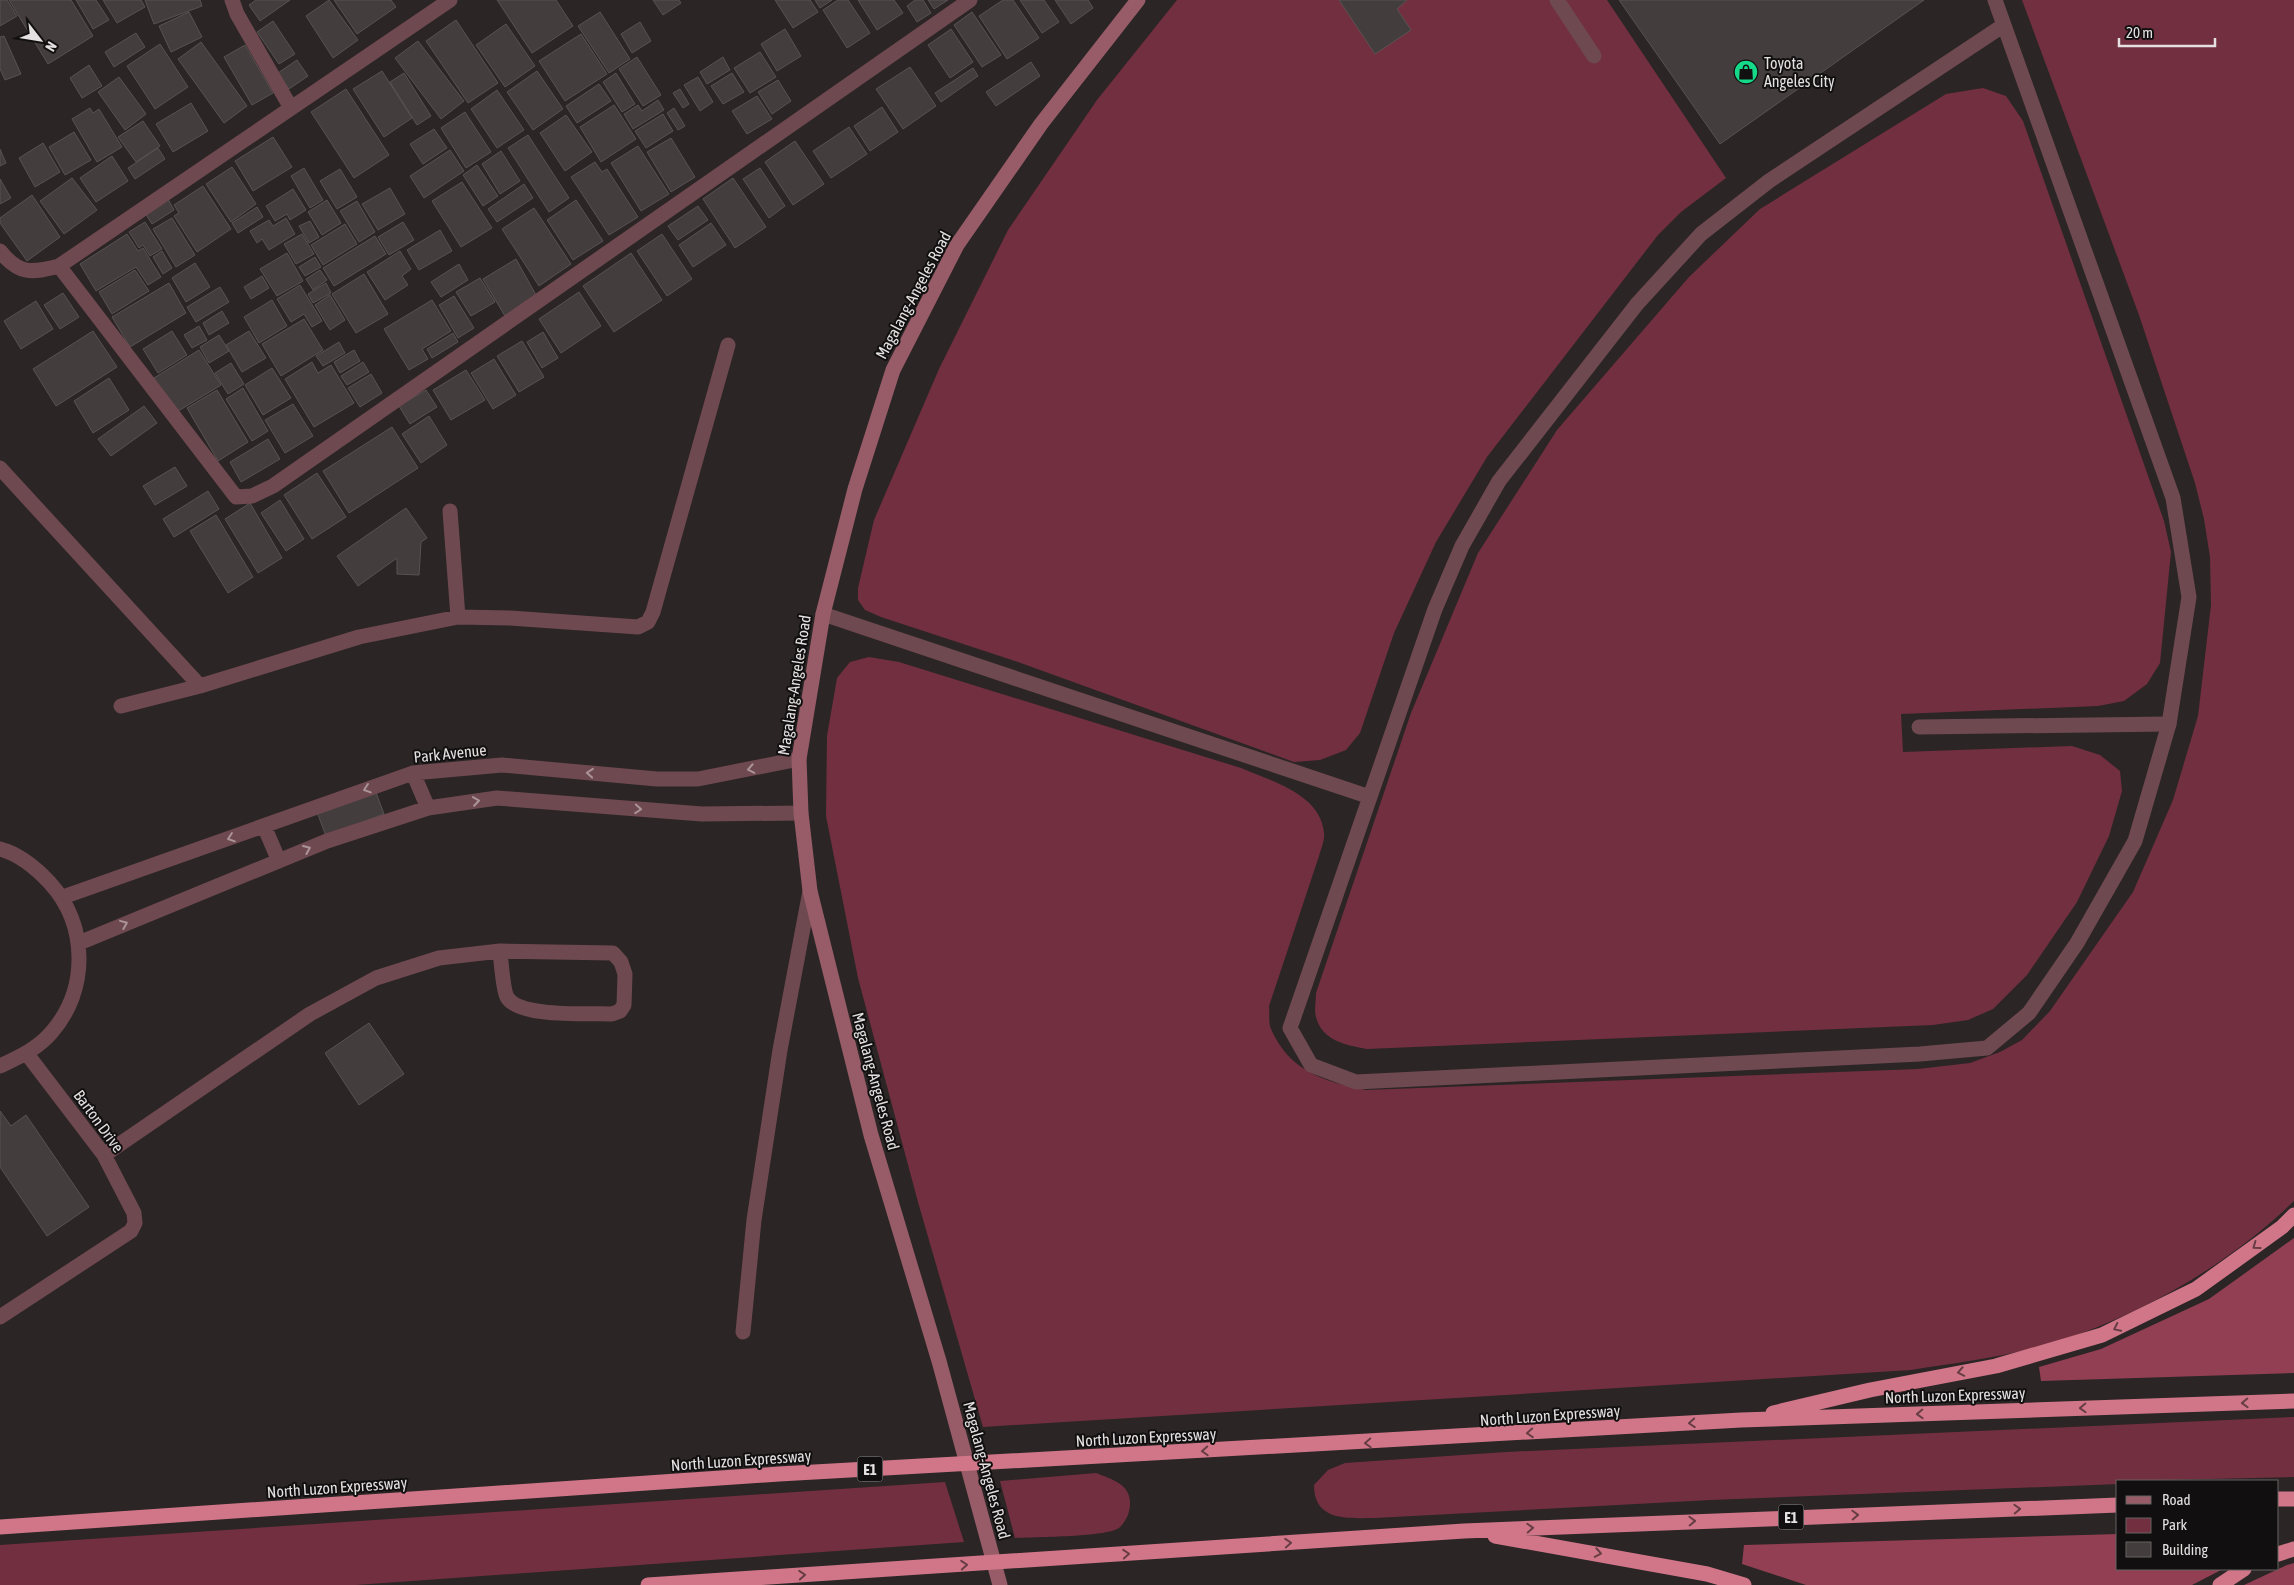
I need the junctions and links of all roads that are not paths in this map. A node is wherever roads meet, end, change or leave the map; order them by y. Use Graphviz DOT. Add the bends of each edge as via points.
graph roads {
  1 [pos="232,0"];
  2 [pos="450,0"];
  3 [pos="970,0"];
  4 [pos="1138,0"];
  5 [pos="1557,0"];
  6 [pos="1995,0"];
  7 [pos="2004,25"];
  8 [pos="1594,56"];
  9 [pos="291,108"];
  10 [pos="0,251"];
  11 [pos="59,266"];
  12 [pos="728,344"];
  13 [pos="0,468"];
  14 [pos="450,510"];
  15 [pos="823,614"];
  16 [pos="458,617"];
  17 [pos="200,686"];
  18 [pos="121,706"];
  19 [pos="2169,724"];
  20 [pos="1919,727"];
  21 [pos="799,759"];
  22 [pos="413,773"];
  23 [pos="1370,797"];
  24 [pos="428,808"];
  25 [pos="801,813"];
  26 [pos="264,826"];
  27 [pos="0,850"];
  28 [pos="279,861"];
  29 [pos="810,891"];
  30 [pos="63,897"];
  31 [pos="79,943"];
  32 [pos="500,951"];
  33 [pos="27,1054"];
  34 [pos="0,1066"];
  35 [pos="104,1155"];
  36 [pos="2294,1215"];
  37 [pos="0,1318"];
  38 [pos="744,1332"];
  39 [pos="2294,1401"];
  40 [pos="1741,1420"];
  41 [pos="2279,1499"];
  42 [pos="2294,1499"];
  43 [pos="2116,1505"];
  44 [pos="0,1526"];
  45 [pos="1464,1531"];
  46 [pos="2294,1549"];
  47 [pos="2279,1554"];
  48 [pos="2242,1570"];
  49 [pos="648,1585"];
  50 [pos="1000,1585"];
  51 [pos="1744,1585"];
  52 [pos="2220,1585"];
  1 -- 9 [label="street"];
  2 -- 9 [label="street"];
  3 -- 11 [label="street" via="281,480 252,496 236,497"];
  4 -- 15 [label="main road, Magalang-Angeles Road" via="1041,124 957,246 894,370 855,488"];
  5 -- 8 [label="street"];
  6 -- 7 [label="street"];
  7 -- 19 [label="street" via="2173,498 2189,597"];
  7 -- 23 [label="street" via="1769,181 1701,234 1637,304 1499,481 1462,546 1435,609"];
  9 -- 11 [label="street"];
  10 -- 11 [label="street" via="15,266 35,272"];
  12 -- 16 [label="street" via="648,622 638,627"];
  13 -- 17 [label="street"];
  14 -- 16 [label="street"];
  15 -- 21 [label="main road, Magalang-Angeles Road"];
  15 -- 23 [label="street"];
  16 -- 17 [label="street" via="359,637"];
  17 -- 18 [label="street"];
  19 -- 20 [label="street"];
  19 -- 23 [label="street" via="2135,841 2077,943 2029,1013 1987,1048 1356,1082 1312,1065 1290,1028"];
  21 -- 22 [label="street, Park Avenue, one-way" via="698,779 656,779 502,765"];
  21 -- 25 [label="main road, Magalang-Angeles Road"];
  22 -- 24 [label="street"];
  22 -- 26 [label="street, Park Avenue, one-way"];
  24 -- 25 [label="street, one-way" via="497,798 702,814"];
  28 -- 24 [label="street, one-way" via="327,841"];
  25 -- 29 [label="main road, Magalang-Angeles Road"];
  26 -- 28 [label="street"];
  26 -- 30 [label="street, Park Avenue, one-way"];
  27 -- 30 [label="street" via="37,869"];
  31 -- 28 [label="street, one-way"];
  29 -- 38 [label="street" via="780,1050 754,1220"];
  29 -- 50 [label="main road, Magalang-Angeles Road" via="871,1135 939,1361"];
  30 -- 31 [label="street" via="74,919"];
  31 -- 33 [label="street" via="78,975 69,1006 51,1033"];
  32 -- 32 [label="street" via="613,953 625,974 624,1005 612,1014 530,1011 516,1006 506,997"];
  32 -- 35 [label="street" via="439,958 376,978 310,1014"];
  33 -- 34 [label="street"];
  33 -- 35 [label="street, Barton Drive"];
  35 -- 37 [label="street, Barton Drive" via="134,1213 135,1223 131,1231"];
  36 -- 40 [label="highway, one-way" via="2196,1289 2102,1335 1996,1366 1870,1390"];
  39 -- 40 [label="highway, North Luzon Expressway / E1, one-way"];
  40 -- 44 [label="highway, North Luzon Expressway / E1, one-way" via="779,1474"];
  41 -- 42 [label="highway"];
  45 -- 43 [label="highway, E1, one-way"];
  49 -- 45 [label="highway, E1, one-way"];
  45 -- 51 [label="highway, one-way" via="1707,1574"];
  46 -- 47 [label="highway"];
  48 -- 52 [label="highway"];
}
